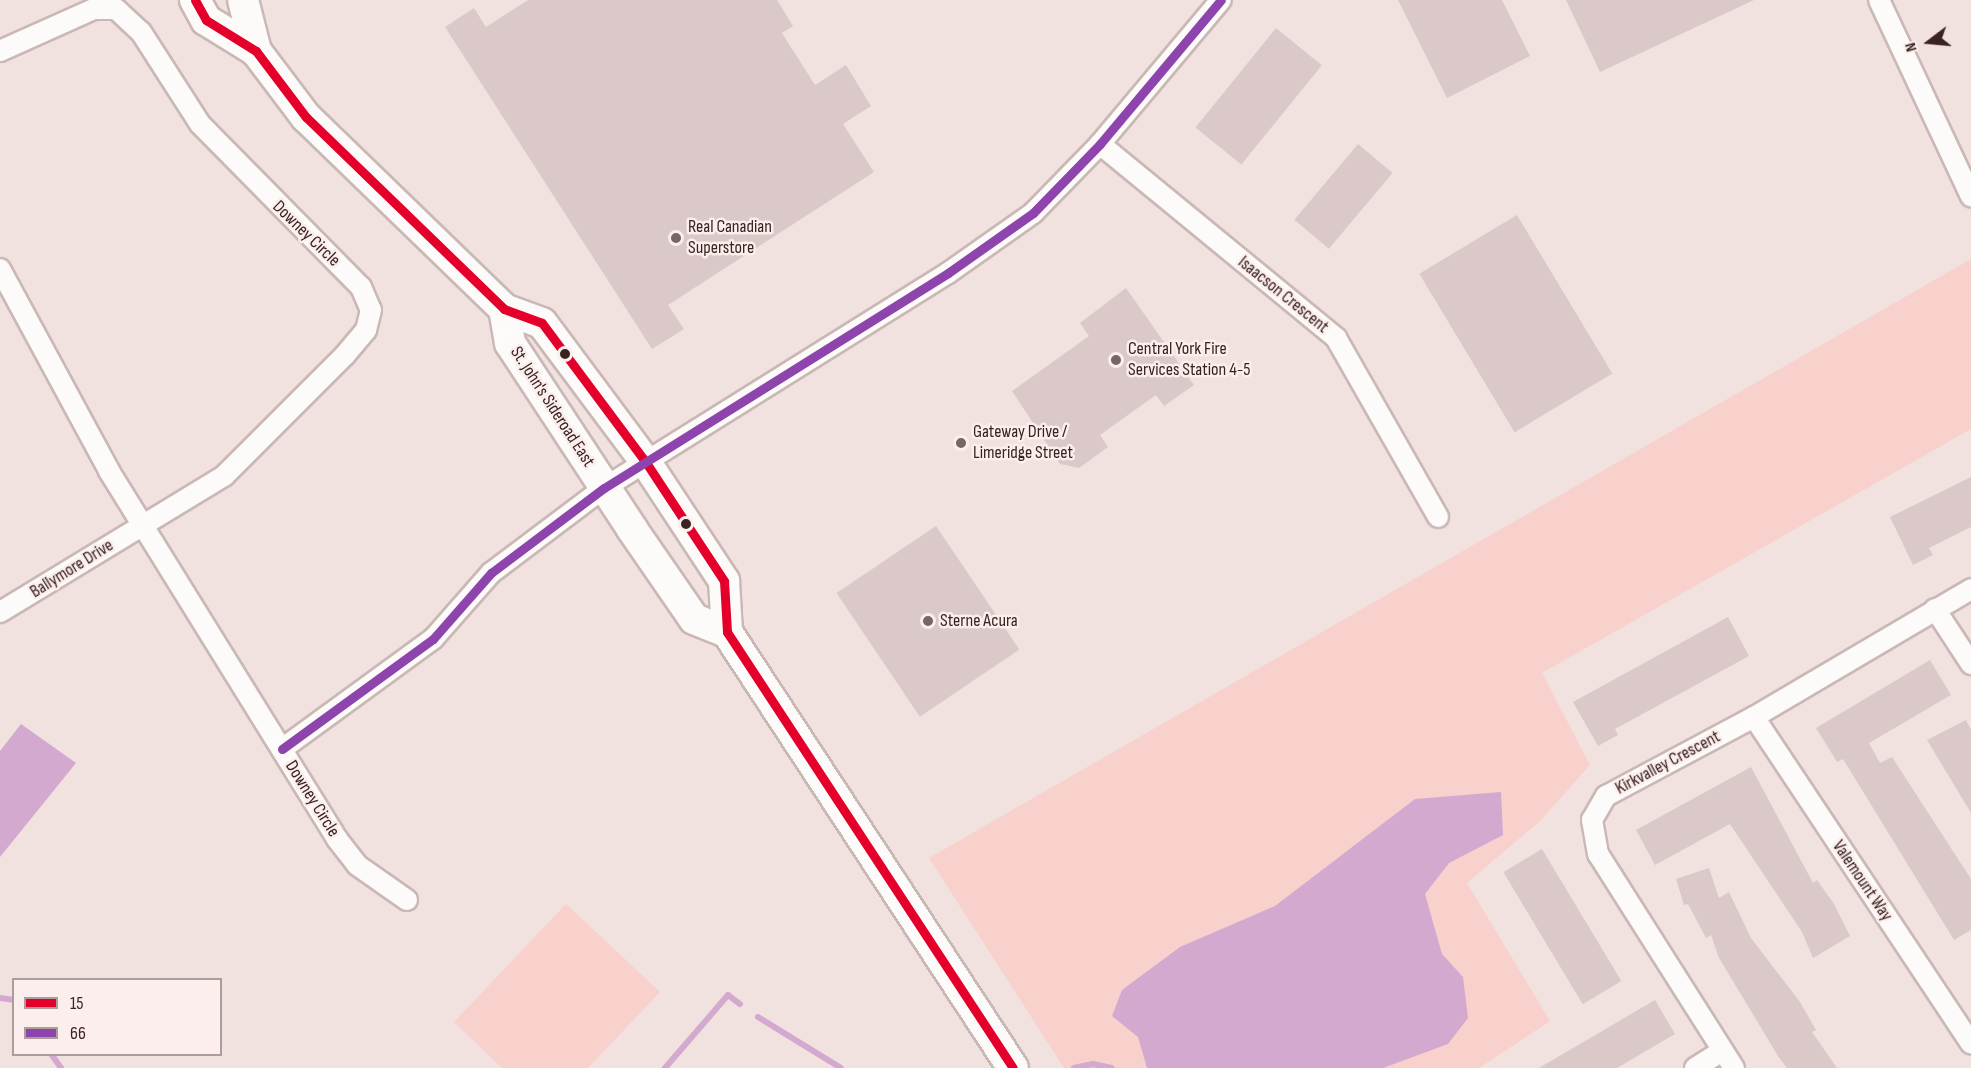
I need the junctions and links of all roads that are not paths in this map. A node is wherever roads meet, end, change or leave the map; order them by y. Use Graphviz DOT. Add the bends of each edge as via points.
graph roads {
  1 [pos="195,0"];
  2 [pos="243,0"];
  3 [pos="1221,0"];
  4 [pos="1879,0"];
  5 [pos="0,51"];
  6 [pos="256,51"];
  7 [pos="1100,144"];
  8 [pos="1971,196"];
  9 [pos="0,269"];
  10 [pos="504,309"];
  11 [pos="645,461"];
  12 [pos="604,488"];
  13 [pos="1438,517"];
  14 [pos="143,526"];
  15 [pos="1971,589"];
  16 [pos="1935,609"];
  17 [pos="0,612"];
  18 [pos="727,632"];
  19 [pos="1971,664"];
  20 [pos="1754,717"];
  21 [pos="282,749"];
  22 [pos="407,900"];
  23 [pos="1971,1044"];
  24 [pos="1722,1051"];
  25 [pos="1013,1068"];
  26 [pos="1695,1068"];
  27 [pos="1734,1068"];
  1 -- 6 [label="main road, St. John's Sideroad East" via="206,20"];
  2 -- 6 [label="main road, St. John's Sideroad East"];
  3 -- 7 [label="street"];
  4 -- 8 [label="street"];
  5 -- 14 [label="street, Downey Circle" via="94,9 116,9 141,32 200,124 361,287 371,310 366,330 352,346 224,476"];
  6 -- 10 [label="main road, St. John's Sideroad East" via="306,117"];
  7 -- 11 [label="street" via="1033,213 948,273"];
  7 -- 13 [label="street, Isaacson Crescent" via="1336,338"];
  9 -- 14 [label="street, Downey Circle" via="50,370"];
  10 -- 11 [label="main road, St. John's Sideroad East" via="542,323"];
  10 -- 12 [label="main road, St. John's Sideroad East" via="510,343"];
  11 -- 12 [label="street"];
  11 -- 18 [label="main road, St. John's Sideroad East" via="724,581"];
  12 -- 18 [label="main road, St. John's Sideroad East" via="694,619"];
  12 -- 21 [label="street" via="491,573 433,639"];
  14 -- 17 [label="street, Ballymore Drive"];
  14 -- 21 [label="street, Downey Circle"];
  15 -- 16 [label="street, Kirkvalley Crescent"];
  16 -- 19 [label="street"];
  16 -- 20 [label="street, Kirkvalley Crescent"];
  18 -- 25 [label="main road, St. John's Sideroad East"];
  20 -- 23 [label="street, Valemount Way"];
  20 -- 24 [label="street, Kirkvalley Crescent" via="1606,796 1592,820 1598,854"];
  21 -- 22 [label="street, Downey Circle" via="357,865"];
  24 -- 26 [label="street"];
  24 -- 27 [label="street, Kirkvalley Crescent"];
}
